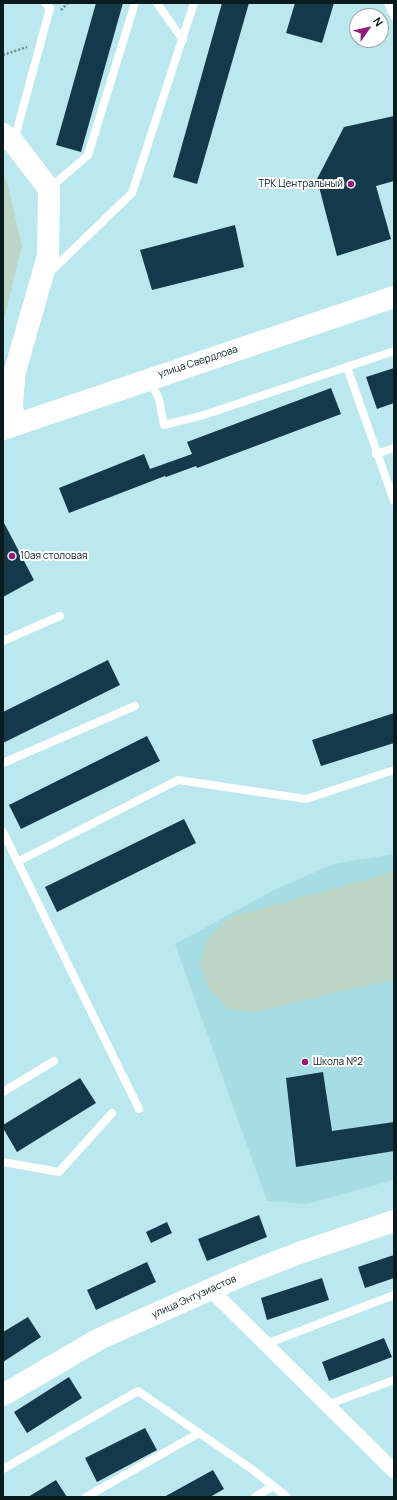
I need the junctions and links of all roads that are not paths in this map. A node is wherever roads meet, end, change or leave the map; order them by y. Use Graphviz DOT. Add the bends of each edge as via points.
graph roads {
  1 [pos="45,3"];
  2 [pos="135,3"];
  3 [pos="157,3"];
  4 [pos="194,3"];
  5 [pos="388,3"];
  6 [pos="394,16"];
  7 [pos="182,40"];
  8 [pos="8,138"];
  9 [pos="49,189"];
  10 [pos="43,279"];
  11 [pos="394,297"];
  12 [pos="394,351"];
  13 [pos="346,367"];
  14 [pos="148,378"];
  15 [pos="9,427"];
  16 [pos="394,448"];
  17 [pos="376,454"];
  18 [pos="394,501"];
  19 [pos="60,616"];
  20 [pos="3,641"];
  21 [pos="135,706"];
  22 [pos="3,763"];
  23 [pos="394,770"];
  24 [pos="3,832"];
  25 [pos="17,862"];
  26 [pos="54,1061"];
  27 [pos="3,1092"];
  28 [pos="139,1109"];
  29 [pos="112,1113"];
  30 [pos="3,1162"];
  31 [pos="394,1221"];
  32 [pos="211,1290"];
  33 [pos="394,1295"];
  34 [pos="266,1344"];
  35 [pos="394,1380"];
  36 [pos="3,1395"];
  37 [pos="327,1405"];
  38 [pos="199,1433"];
  39 [pos="3,1469"];
  40 [pos="393,1470"];
  41 [pos="273,1486"];
  42 [pos="86,1497"];
  43 [pos="255,1497"];
  44 [pos="287,1497"];
  1 -- 8 [label="lane" via="50,8"];
  2 -- 9 [label="lane" via="88,155"];
  3 -- 7 [label="lane"];
  4 -- 7 [label="lane"];
  5 -- 6 [label="lane"];
  7 -- 10 [label="lane" via="132,193"];
  8 -- 9 [label="street"];
  9 -- 10 [label="street" via="48,256"];
  10 -- 15 [label="street" via="15,371"];
  11 -- 14 [label="street, улица Свердлова"];
  12 -- 13 [label="lane"];
  13 -- 14 [label="lane" via="204,415 164,425 159,399"];
  13 -- 17 [label="lane"];
  14 -- 15 [label="street, улица Свердлова"];
  16 -- 17 [label="lane"];
  17 -- 18 [label="lane"];
  19 -- 20 [label="lane"];
  21 -- 22 [label="lane"];
  23 -- 25 [label="lane" via="306,799 178,780"];
  24 -- 25 [label="lane"];
  25 -- 28 [label="lane"];
  26 -- 27 [label="lane"];
  29 -- 30 [label="lane" via="59,1172"];
  31 -- 32 [label="street, улица Энтузиастов" via="299,1253"];
  32 -- 34 [label="street"];
  32 -- 36 [label="street, улица Энтузиастов" via="99,1339"];
  33 -- 34 [label="lane"];
  34 -- 37 [label="street"];
  35 -- 37 [label="lane"];
  37 -- 40 [label="street"];
  38 -- 39 [label="lane" via="138,1391"];
  38 -- 41 [label="lane"];
  38 -- 42 [label="lane"];
  41 -- 43 [label="lane"];
  41 -- 44 [label="lane"];
}
